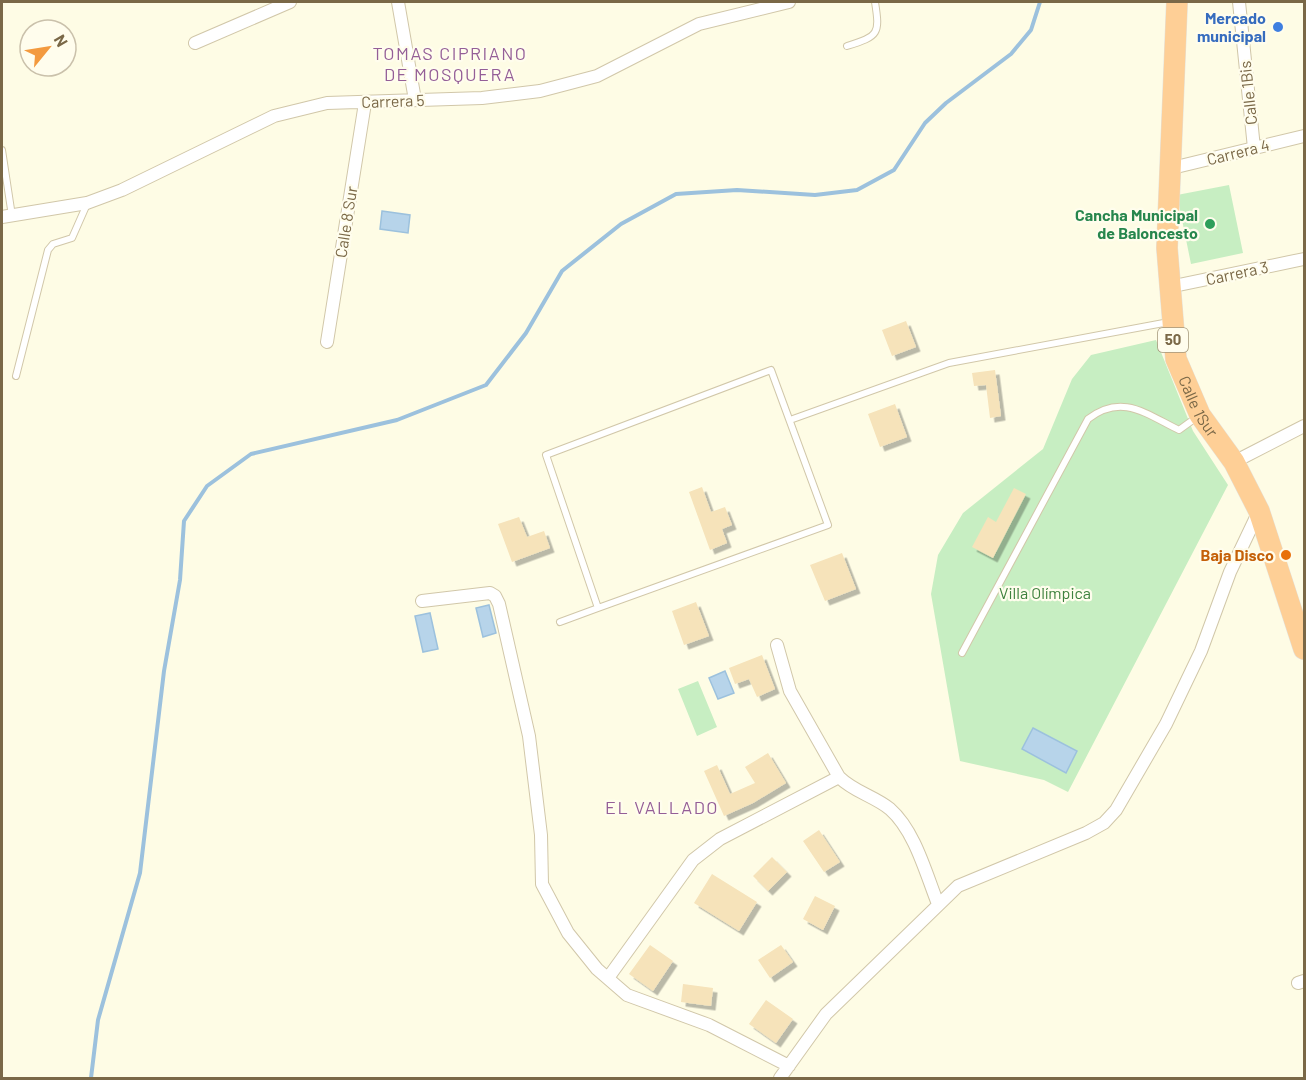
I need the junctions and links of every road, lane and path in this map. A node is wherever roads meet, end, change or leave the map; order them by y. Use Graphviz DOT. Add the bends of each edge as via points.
graph roads {
  1 [pos="290,2"];
  2 [pos="398,2"];
  3 [pos="789,2"];
  4 [pos="875,2"];
  5 [pos="1177,2"];
  6 [pos="1239,2"];
  7 [pos="195,43"];
  8 [pos="848,45"];
  9 [pos="415,100"];
  10 [pos="365,103"];
  11 [pos="1305,136"];
  12 [pos="1254,148"];
  13 [pos="2,150"];
  14 [pos="1172,168"];
  15 [pos="87,203"];
  16 [pos="7,217"];
  17 [pos="1305,259"];
  18 [pos="1170,287"];
  19 [pos="1171,322"];
  20 [pos="327,342"];
  21 [pos="16,376"];
  22 [pos="1200,415"];
  23 [pos="790,420"];
  24 [pos="1305,426"];
  25 [pos="1234,462"];
  26 [pos="1259,511"];
  27 [pos="422,601"];
  28 [pos="598,608"];
  29 [pos="560,622"];
  30 [pos="777,645"];
  31 [pos="1305,649"];
  32 [pos="962,653"];
  33 [pos="839,777"];
  34 [pos="938,904"];
  35 [pos="608,978"];
  36 [pos="789,1066"];
  37 [pos="780,1078"];
  1 -- 7 [label="street"];
  2 -- 9 [label="street"];
  3 -- 9 [label="street, Carrera 5" via="699,24 597,76 540,91"];
  4 -- 8 [label="lane" via="879,24 876,32 871,39"];
  5 -- 14 [label="highway, Calle 1Sur / 50"];
  6 -- 12 [label="street, Calle 1Bis"];
  9 -- 10 [label="street, Carrera 5"];
  10 -- 15 [label="street, Carrera 5" via="327,103 274,116"];
  10 -- 20 [label="street, Calle 8 Sur"];
  11 -- 12 [label="street, Carrera 4"];
  12 -- 14 [label="street, Carrera 4"];
  13 -- 16 [label="lane"];
  14 -- 18 [label="highway, Calle 1Sur / 50" via="1167,248"];
  15 -- 16 [label="street, Carrera 5"];
  15 -- 21 [label="lane" via="72,237 48,250"];
  17 -- 18 [label="street, Carrera 3"];
  18 -- 19 [label="highway, Calle 1Sur / 50"];
  19 -- 22 [label="highway, Calle 1Sur / 50" via="1176,359"];
  19 -- 23 [label="lane" via="949,363"];
  22 -- 25 [label="highway, Calle 1Sur / 50"];
  22 -- 32 [label="lane" via="1179,430 1120,405 1108,406 1088,418"];
  23 -- 28 [label="lane" via="828,525"];
  23 -- 28 [label="lane" via="771,370 546,455"];
  24 -- 25 [label="street"];
  25 -- 26 [label="highway, Calle 1Sur / 50"];
  26 -- 31 [label="highway, Calle 1Sur / 50"];
  26 -- 34 [label="street" via="1230,572 1201,651 1166,724 1116,810 1104,823 1086,833 958,886"];
  27 -- 35 [label="street" via="490,593 495,596 529,736 541,834 542,884 568,933"];
  28 -- 29 [label="lane"];
  30 -- 33 [label="street" via="790,691"];
  33 -- 34 [label="street" via="849,788 888,808 900,819"];
  33 -- 35 [label="street" via="720,839 693,860"];
  34 -- 36 [label="street" via="826,1014"];
  35 -- 36 [label="street" via="627,995 709,1025"];
  36 -- 37 [label="street"];
}
